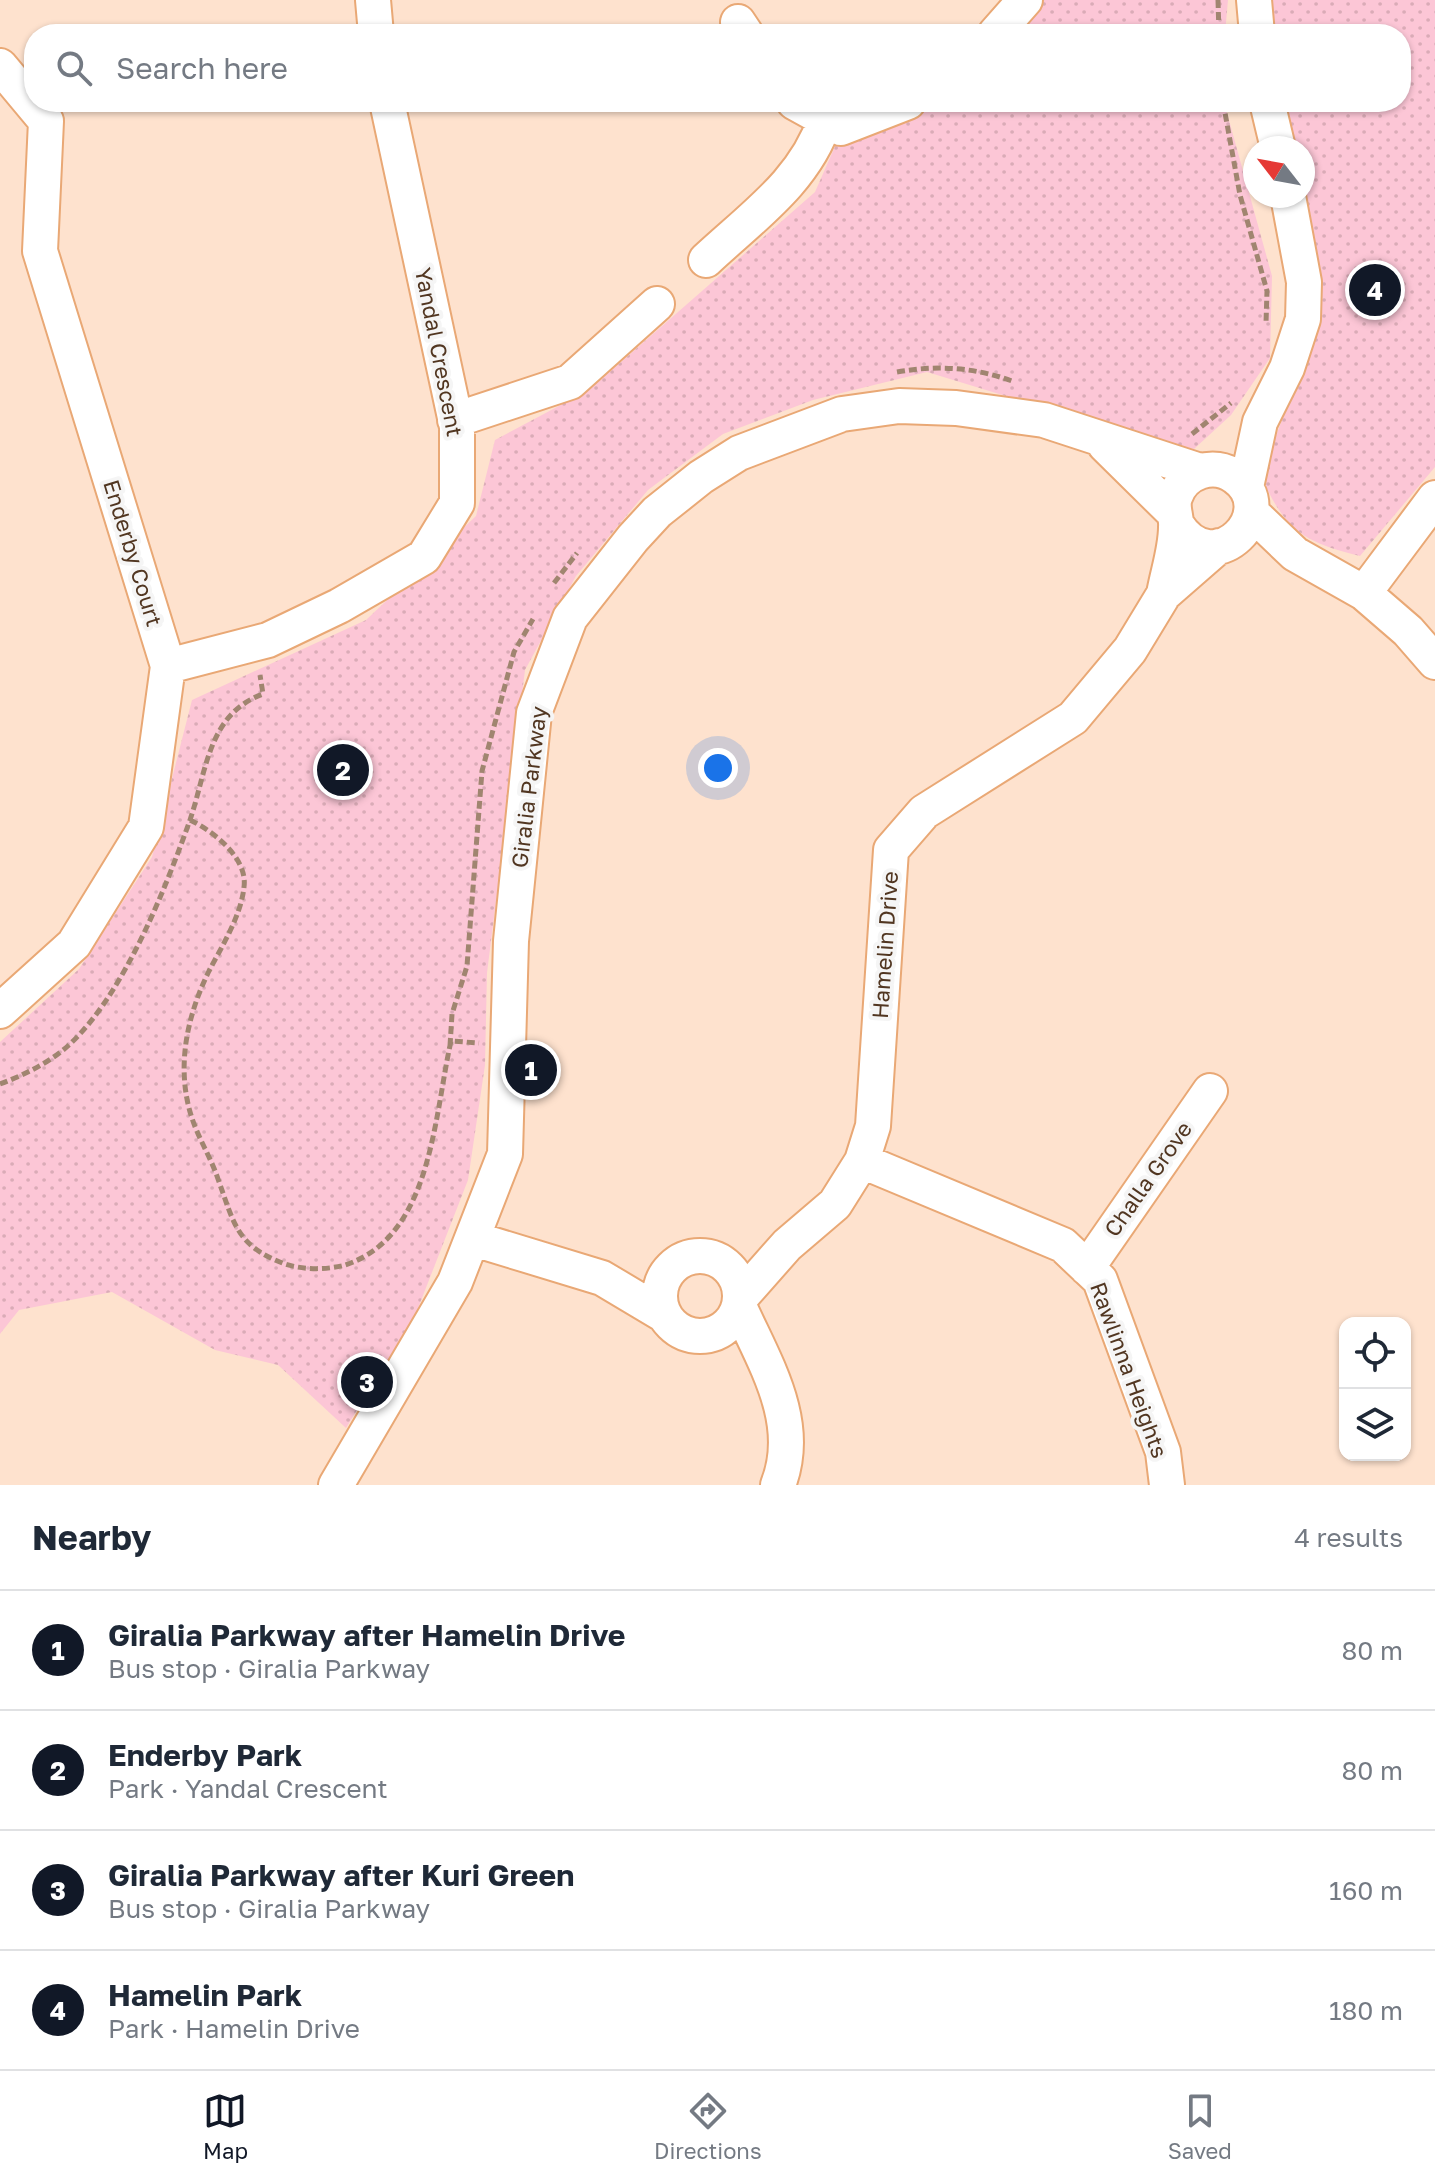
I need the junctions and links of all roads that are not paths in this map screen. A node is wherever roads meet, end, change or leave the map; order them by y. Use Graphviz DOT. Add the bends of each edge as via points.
graph roads {
  1 [pos="373,0"];
  2 [pos="1025,0"];
  3 [pos="1254,0"];
  4 [pos="375,24"];
  5 [pos="1004,24"];
  6 [pos="1256,24"];
  7 [pos="0,66"];
  8 [pos="24,95"];
  9 [pos="38,112"];
  10 [pos="389,112"];
  11 [pos="811,112"];
  12 [pos="882,112"];
  13 [pos="1269,112"];
  14 [pos="825,120"];
  15 [pos="1275,136"];
  16 [pos="1290,208"];
  17 [pos="706,260"];
  18 [pos="657,304"];
  19 [pos="455,420"];
  20 [pos="1260,422"];
  21 [pos="1102,442"];
  22 [pos="1206,470"];
  23 [pos="1435,498"];
  24 [pos="1248,499"];
  25 [pos="1175,518"];
  26 [pos="1225,544"];
  27 [pos="1295,554"];
  28 [pos="1364,593"];
  29 [pos="1164,594"];
  30 [pos="1435,662"];
  31 [pos="168,666"];
  32 [pos="0,1011"];
  33 [pos="1210,1091"];
  34 [pos="862,1161"];
  35 [pos="474,1239"];
  36 [pos="787,1245"];
  37 [pos="704,1256"];
  38 [pos="1087,1268"];
  39 [pos="665,1276"];
  40 [pos="602,1278"];
  41 [pos="740,1301"];
  42 [pos="664,1315"];
  43 [pos="712,1335"];
  44 [pos="768,1371"];
  45 [pos="336,1485"];
  46 [pos="778,1485"];
  47 [pos="1167,1485"];
  1 -- 4 [label="street"];
  2 -- 5 [label="street"];
  3 -- 6 [label="street"];
  7 -- 8 [label="street, Enderby Court"];
  9 -- 31 [label="street, Enderby Court" via="46,121 40,251"];
  10 -- 19 [label="street, Yandal Crescent"];
  11 -- 14 [label="street"];
  12 -- 14 [label="street" via="841,128"];
  13 -- 15 [label="street"];
  14 -- 17 [label="street" via="800,173"];
  16 -- 20 [label="street" via="1303,271 1303,319 1287,368"];
  18 -- 19 [label="street" via="570,382"];
  19 -- 31 [label="street, Yandal Crescent" via="457,503 424,557 268,640"];
  20 -- 22 [label="street"];
  20 -- 24 [label="street"];
  21 -- 22 [label="street, Giralia Parkway"];
  21 -- 25 [label="street, Giralia Parkway"];
  21 -- 35 [label="street, Giralia Parkway" via="1044,420 956,408 899,406 842,414 739,453 701,477 657,512 570,618 534,713 511,941 505,1154"];
  22 -- 24 [label="street" via="1237,477"];
  22 -- 25 [label="street" via="1179,487"];
  23 -- 28 [label="street"];
  24 -- 26 [label="street" via="1248,524"];
  24 -- 27 [label="street"];
  25 -- 26 [label="street" via="1194,543"];
  25 -- 29 [label="street, Hamelin Drive"];
  26 -- 27 [label="street"];
  26 -- 29 [label="street, Hamelin Drive"];
  27 -- 28 [label="street"];
  28 -- 30 [label="street"];
  29 -- 34 [label="street, Hamelin Drive" via="1130,650 1073,718 924,812 891,850 873,1126"];
  31 -- 32 [label="street, Enderby Court" via="146,827 74,944"];
  33 -- 38 [label="street, Challa Grove"];
  34 -- 36 [label="street, Hamelin Drive" via="835,1204"];
  34 -- 38 [label="street, Rawlinna Heights" via="1063,1245"];
  35 -- 40 [label="street"];
  35 -- 45 [label="street, Giralia Parkway" via="455,1282"];
  36 -- 37 [label="street"];
  36 -- 41 [label="street, Hamelin Drive"];
  37 -- 39 [label="street" via="682,1260"];
  37 -- 41 [label="street" via="726,1265 739,1285"];
  38 -- 47 [label="street, Rawlinna Heights" via="1100,1280 1163,1452"];
  39 -- 40 [label="street"];
  39 -- 42 [label="street" via="660,1299"];
  40 -- 42 [label="street"];
  41 -- 43 [label="street" via="730,1324"];
  41 -- 44 [label="street"];
  42 -- 43 [label="street" via="686,1334"];
  43 -- 44 [label="street"];
  44 -- 46 [label="street" via="785,1423 785,1464"];
}
